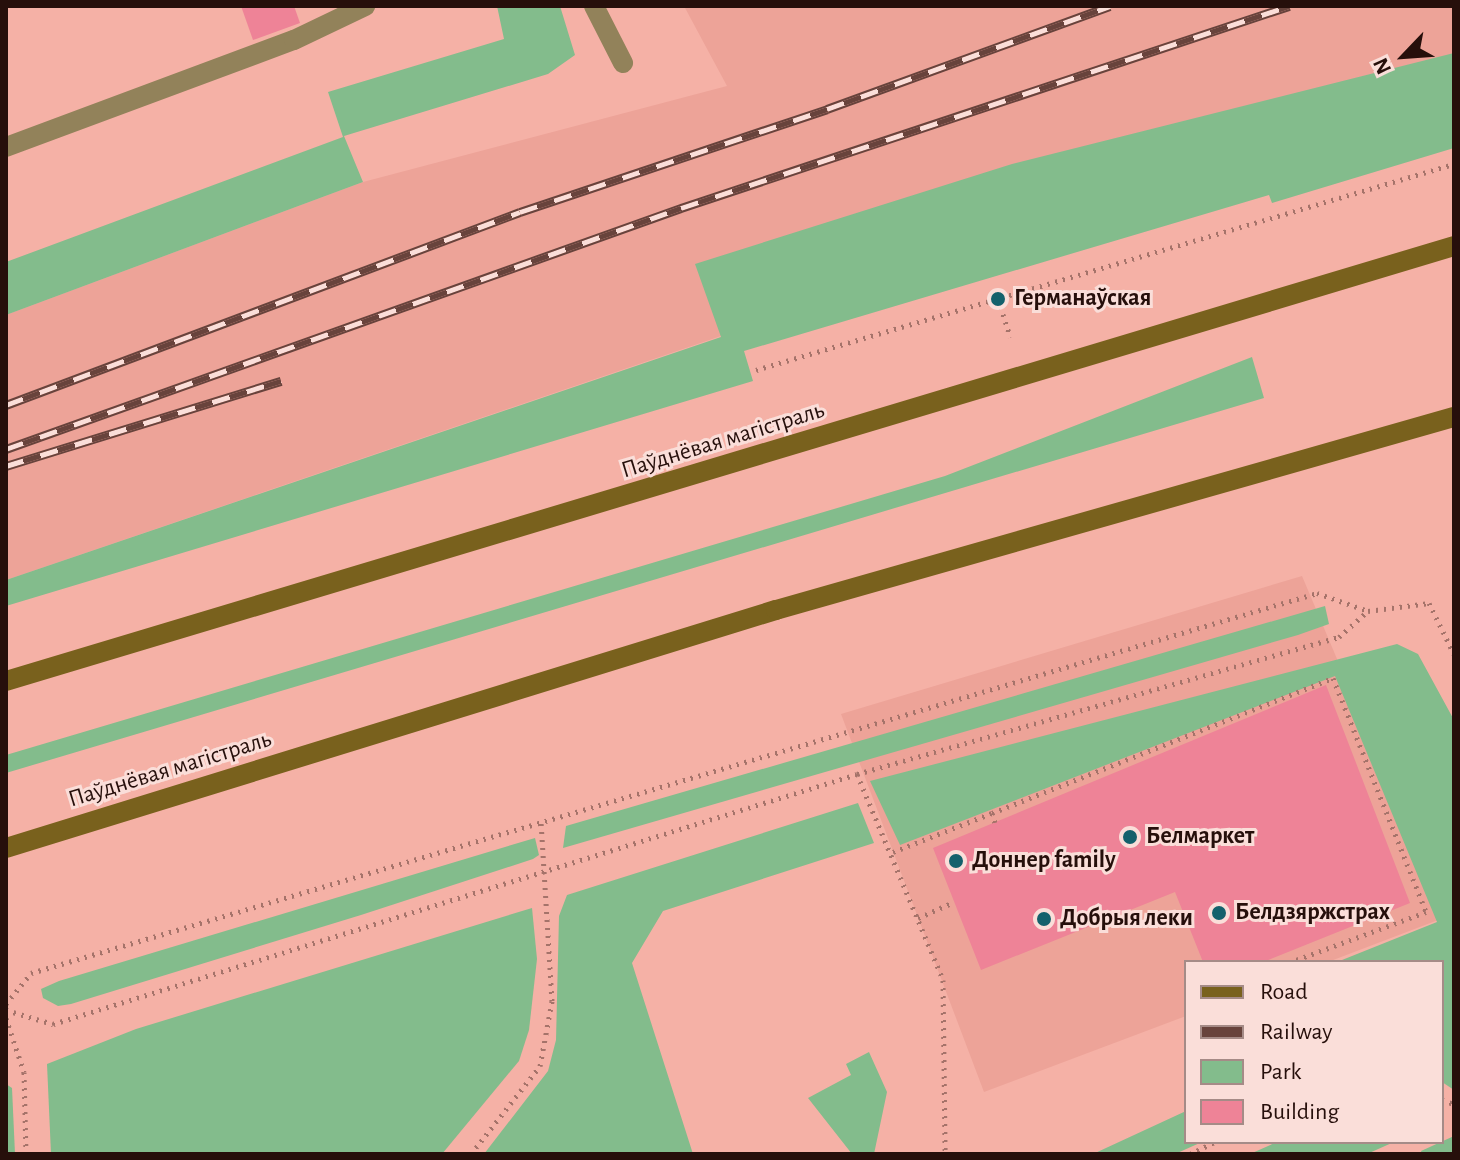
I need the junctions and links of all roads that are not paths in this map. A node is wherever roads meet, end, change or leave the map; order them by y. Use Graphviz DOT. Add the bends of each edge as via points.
graph roads {
  1 [pos="365,6"];
  2 [pos="597,7"];
  3 [pos="623,63"];
  4 [pos="6,147"];
  5 [pos="1454,246"];
  6 [pos="1454,417"];
  7 [pos="6,681"];
  8 [pos="6,848"];
  1 -- 4 [label="street" via="294,40"];
  2 -- 3 [label="street"];
  5 -- 7 [label="main road, Паўднёвая магістраль"];
  6 -- 8 [label="main road, Паўднёвая магістраль" via="776,610"];
}
